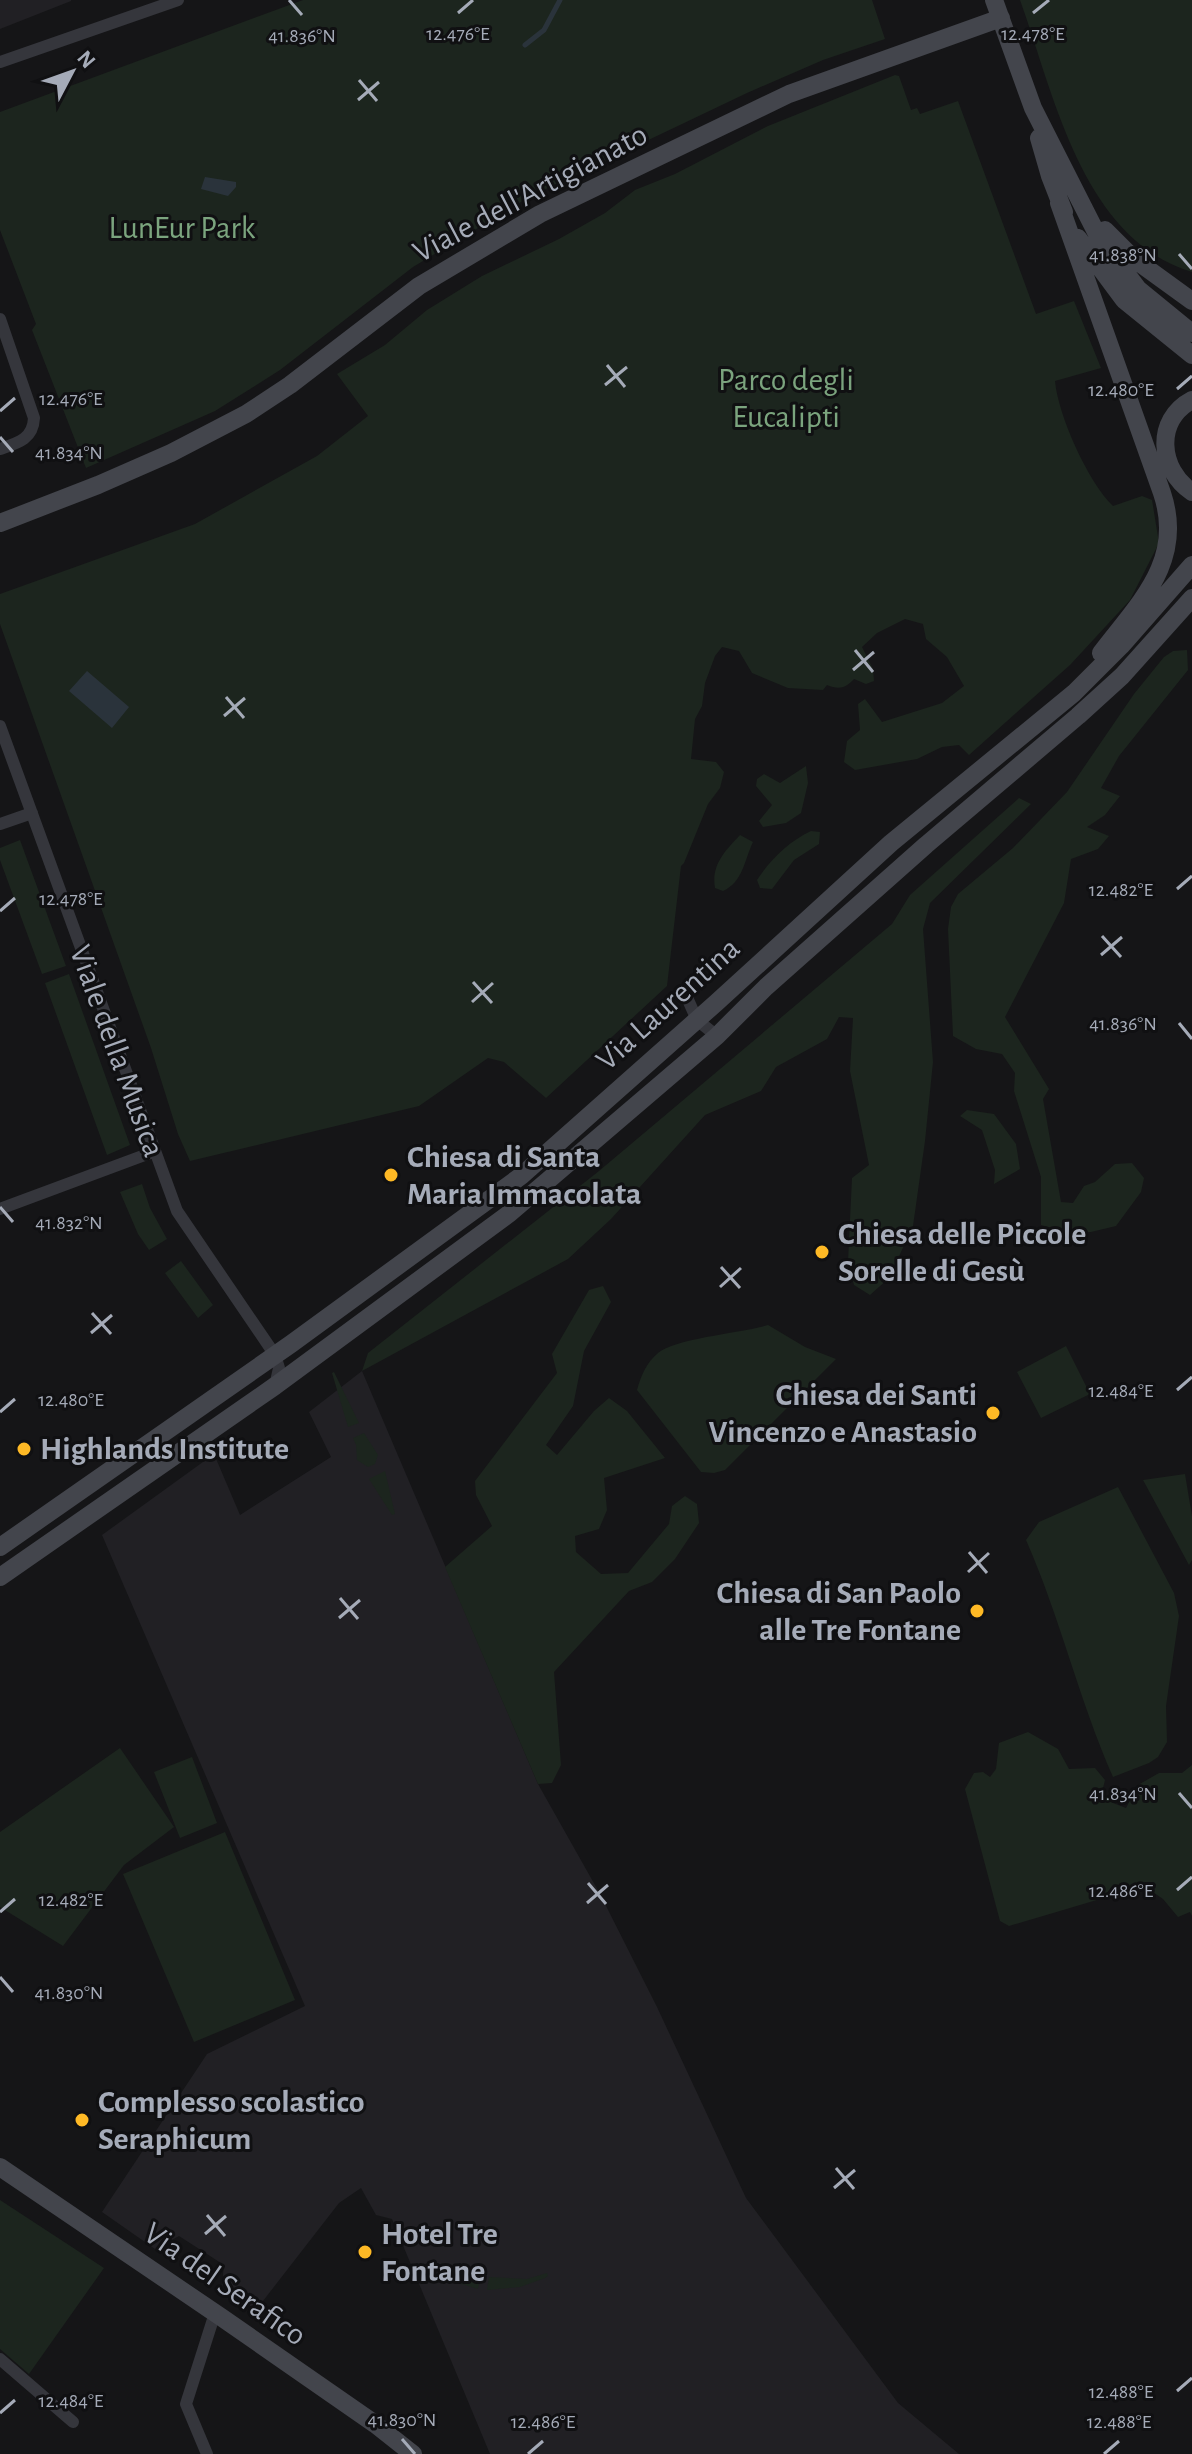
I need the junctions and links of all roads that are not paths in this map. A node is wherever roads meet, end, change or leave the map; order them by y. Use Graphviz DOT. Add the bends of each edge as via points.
graph roads {
  1 [pos="178,0"];
  2 [pos="997,9"];
  3 [pos="0,62"];
  4 [pos="1033,108"];
  5 [pos="1073,187"];
  6 [pos="1059,203"];
  7 [pos="1192,301"];
  8 [pos="0,319"];
  9 [pos="1192,333"];
  10 [pos="1192,355"];
  11 [pos="1192,400"];
  12 [pos="0,449"];
  13 [pos="1192,492"];
  14 [pos="0,523"];
  15 [pos="1192,565"];
  16 [pos="1192,598"];
  17 [pos="1192,615"];
  18 [pos="1122,676"];
  19 [pos="1074,693"];
  20 [pos="0,726"];
  21 [pos="32,813"];
  22 [pos="0,824"];
  23 [pos="685,993"];
  24 [pos="697,1020"];
  25 [pos="717,1036"];
  26 [pos="153,1152"];
  27 [pos="0,1209"];
  28 [pos="275,1355"];
  29 [pos="275,1386"];
  30 [pos="147,1444"];
  31 [pos="161,1464"];
  32 [pos="0,1547"];
  33 [pos="0,1577"];
  34 [pos="0,2167"];
  35 [pos="215,2313"];
  36 [pos="0,2359"];
  37 [pos="73,2422"];
  38 [pos="209,2452"];
  39 [pos="413,2454"];
  1 -- 3 [label="street"];
  2 -- 4 [label="main road"];
  2 -- 14 [label="main road, Viale dell'Artigianato" via="789,94 540,214 429,279 246,414 98,485"];
  4 -- 5 [label="main road"];
  4 -- 6 [label="main road"];
  5 -- 7 [label="main road" via="1127,253"];
  5 -- 9 [label="main road" via="1129,280"];
  6 -- 10 [label="main road" via="1124,300"];
  6 -- 19 [label="main road" via="1165,501 1169,531 1155,577"];
  8 -- 12 [label="street" via="34,423 25,439"];
  11 -- 13 [label="main road" via="1175,414 1164,446 1173,473"];
  15 -- 19 [label="main road, Via Laurentina"];
  16 -- 18 [label="main road, Via Laurentina"];
  17 -- 18 [label="main road"];
  18 -- 25 [label="main road, Via Laurentina" via="884,882"];
  19 -- 24 [label="main road, Via Laurentina" via="891,843"];
  20 -- 21 [label="street, Viale della Musica"];
  21 -- 22 [label="street"];
  21 -- 26 [label="street, Viale della Musica"];
  23 -- 24 [label="street"];
  24 -- 25 [label="street"];
  24 -- 28 [label="main road, Via Laurentina" via="511,1184"];
  25 -- 29 [label="main road, Via Laurentina" via="510,1213"];
  26 -- 27 [label="street"];
  26 -- 28 [label="street, Viale della Musica" via="184,1223"];
  28 -- 29 [label="street"];
  28 -- 30 [label="main road, Via Laurentina"];
  29 -- 31 [label="main road, Via Laurentina"];
  30 -- 31 [label="street"];
  30 -- 32 [label="main road, Via Laurentina"];
  31 -- 33 [label="main road, Via Laurentina"];
  34 -- 35 [label="main road, Via del Serafico"];
  35 -- 38 [label="street" via="186,2404"];
  35 -- 39 [label="main road, Via del Serafico"];
  36 -- 37 [label="street"];
}
